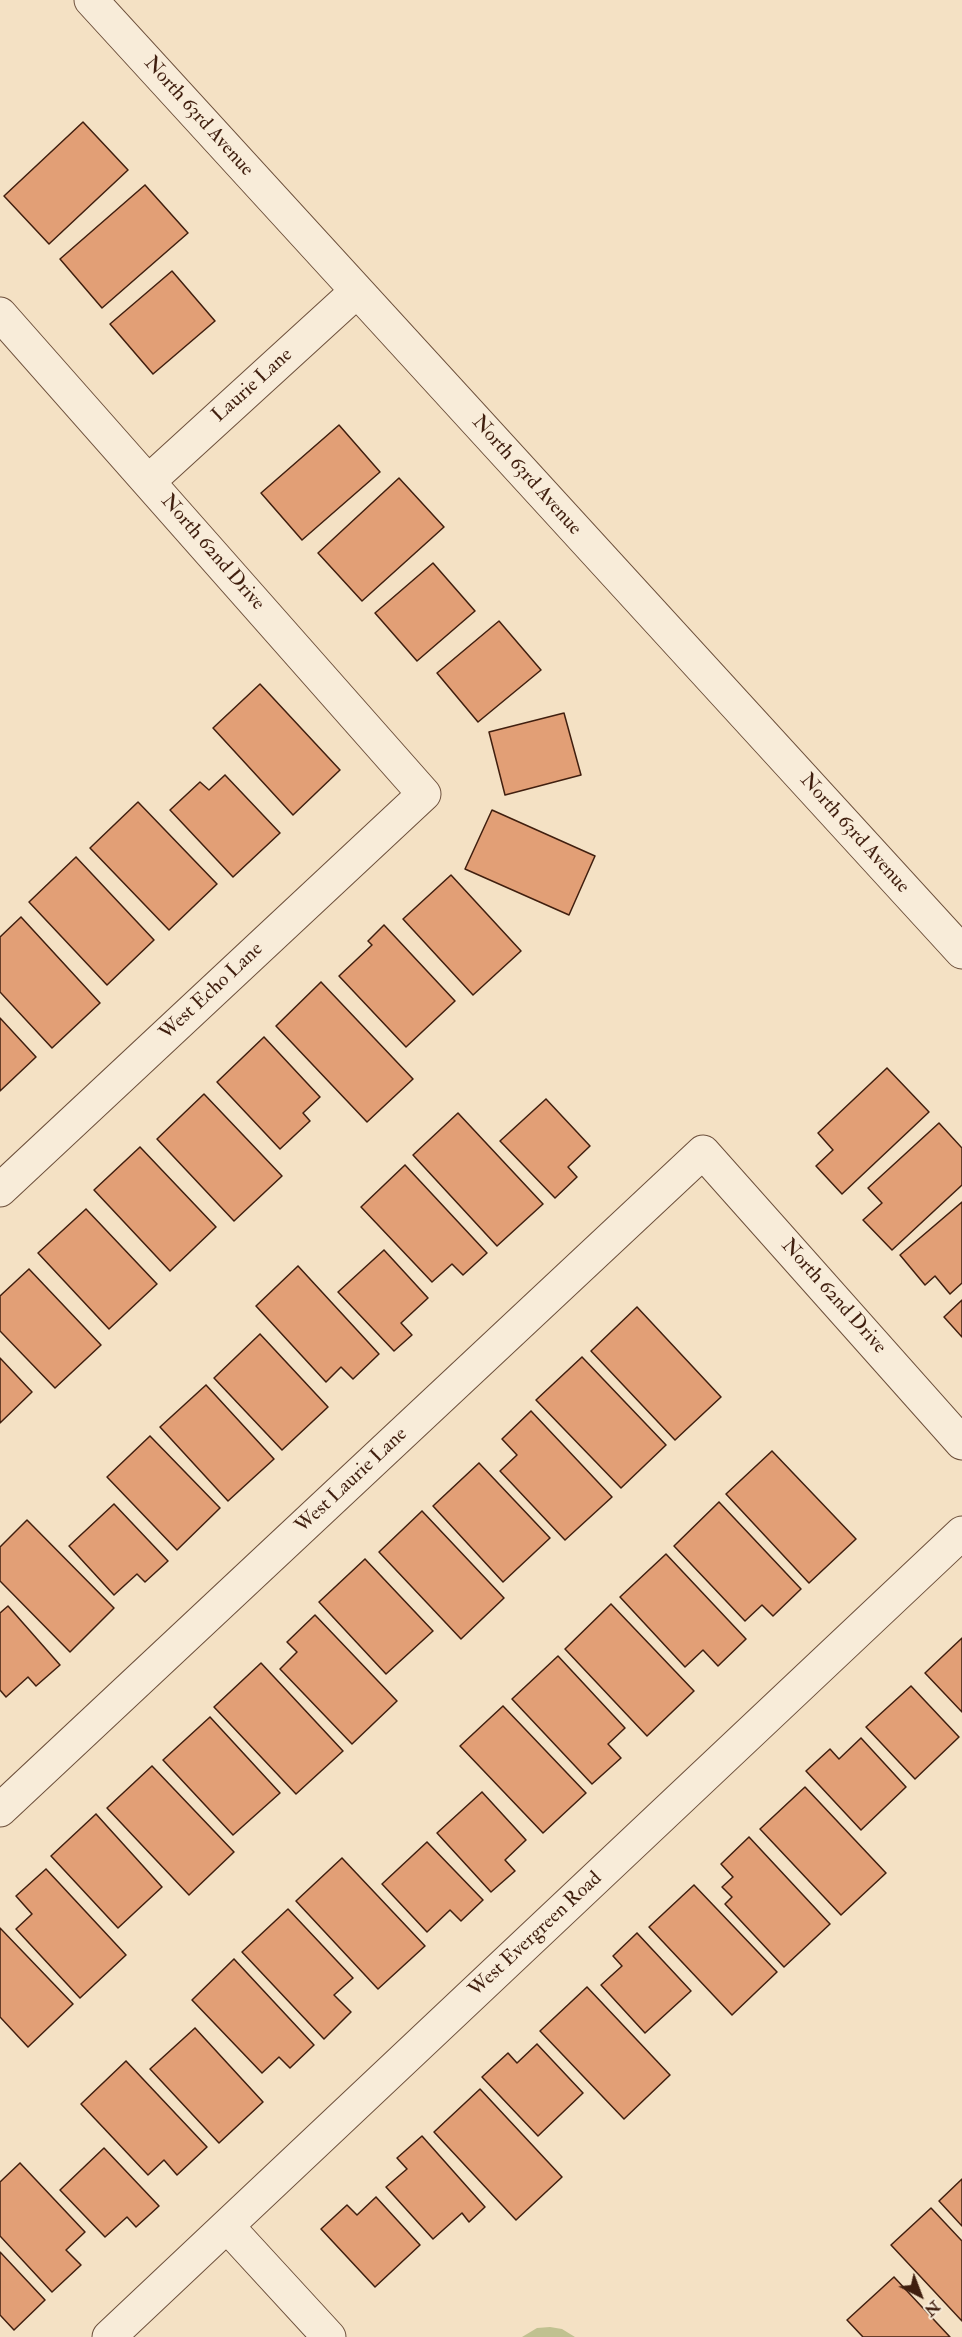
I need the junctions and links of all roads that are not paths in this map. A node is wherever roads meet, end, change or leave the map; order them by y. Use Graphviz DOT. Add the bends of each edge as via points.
graph roads {
  1 [pos="91,0"];
  2 [pos="357,291"];
  3 [pos="0,314"];
  4 [pos="149,481"];
  5 [pos="423,794"];
  6 [pos="962,952"];
  7 [pos="703,1152"];
  8 [pos="0,1190"];
  9 [pos="962,1443"];
  10 [pos="962,1533"];
  11 [pos="0,1810"];
  12 [pos="227,2226"];
  13 [pos="110,2337"];
  14 [pos="329,2337"];
  1 -- 2 [label="street, North 63rd Avenue"];
  2 -- 4 [label="street, Laurie Lane"];
  2 -- 6 [label="street, North 63rd Avenue"];
  3 -- 4 [label="street, North 62nd Drive"];
  4 -- 5 [label="street, North 62nd Drive"];
  5 -- 8 [label="street, West Echo Lane"];
  7 -- 9 [label="street, North 62nd Drive"];
  7 -- 11 [label="street, West Laurie Lane"];
  10 -- 12 [label="street, West Evergreen Road"];
  12 -- 13 [label="street, West Evergreen Road"];
  12 -- 14 [label="street"];
}
